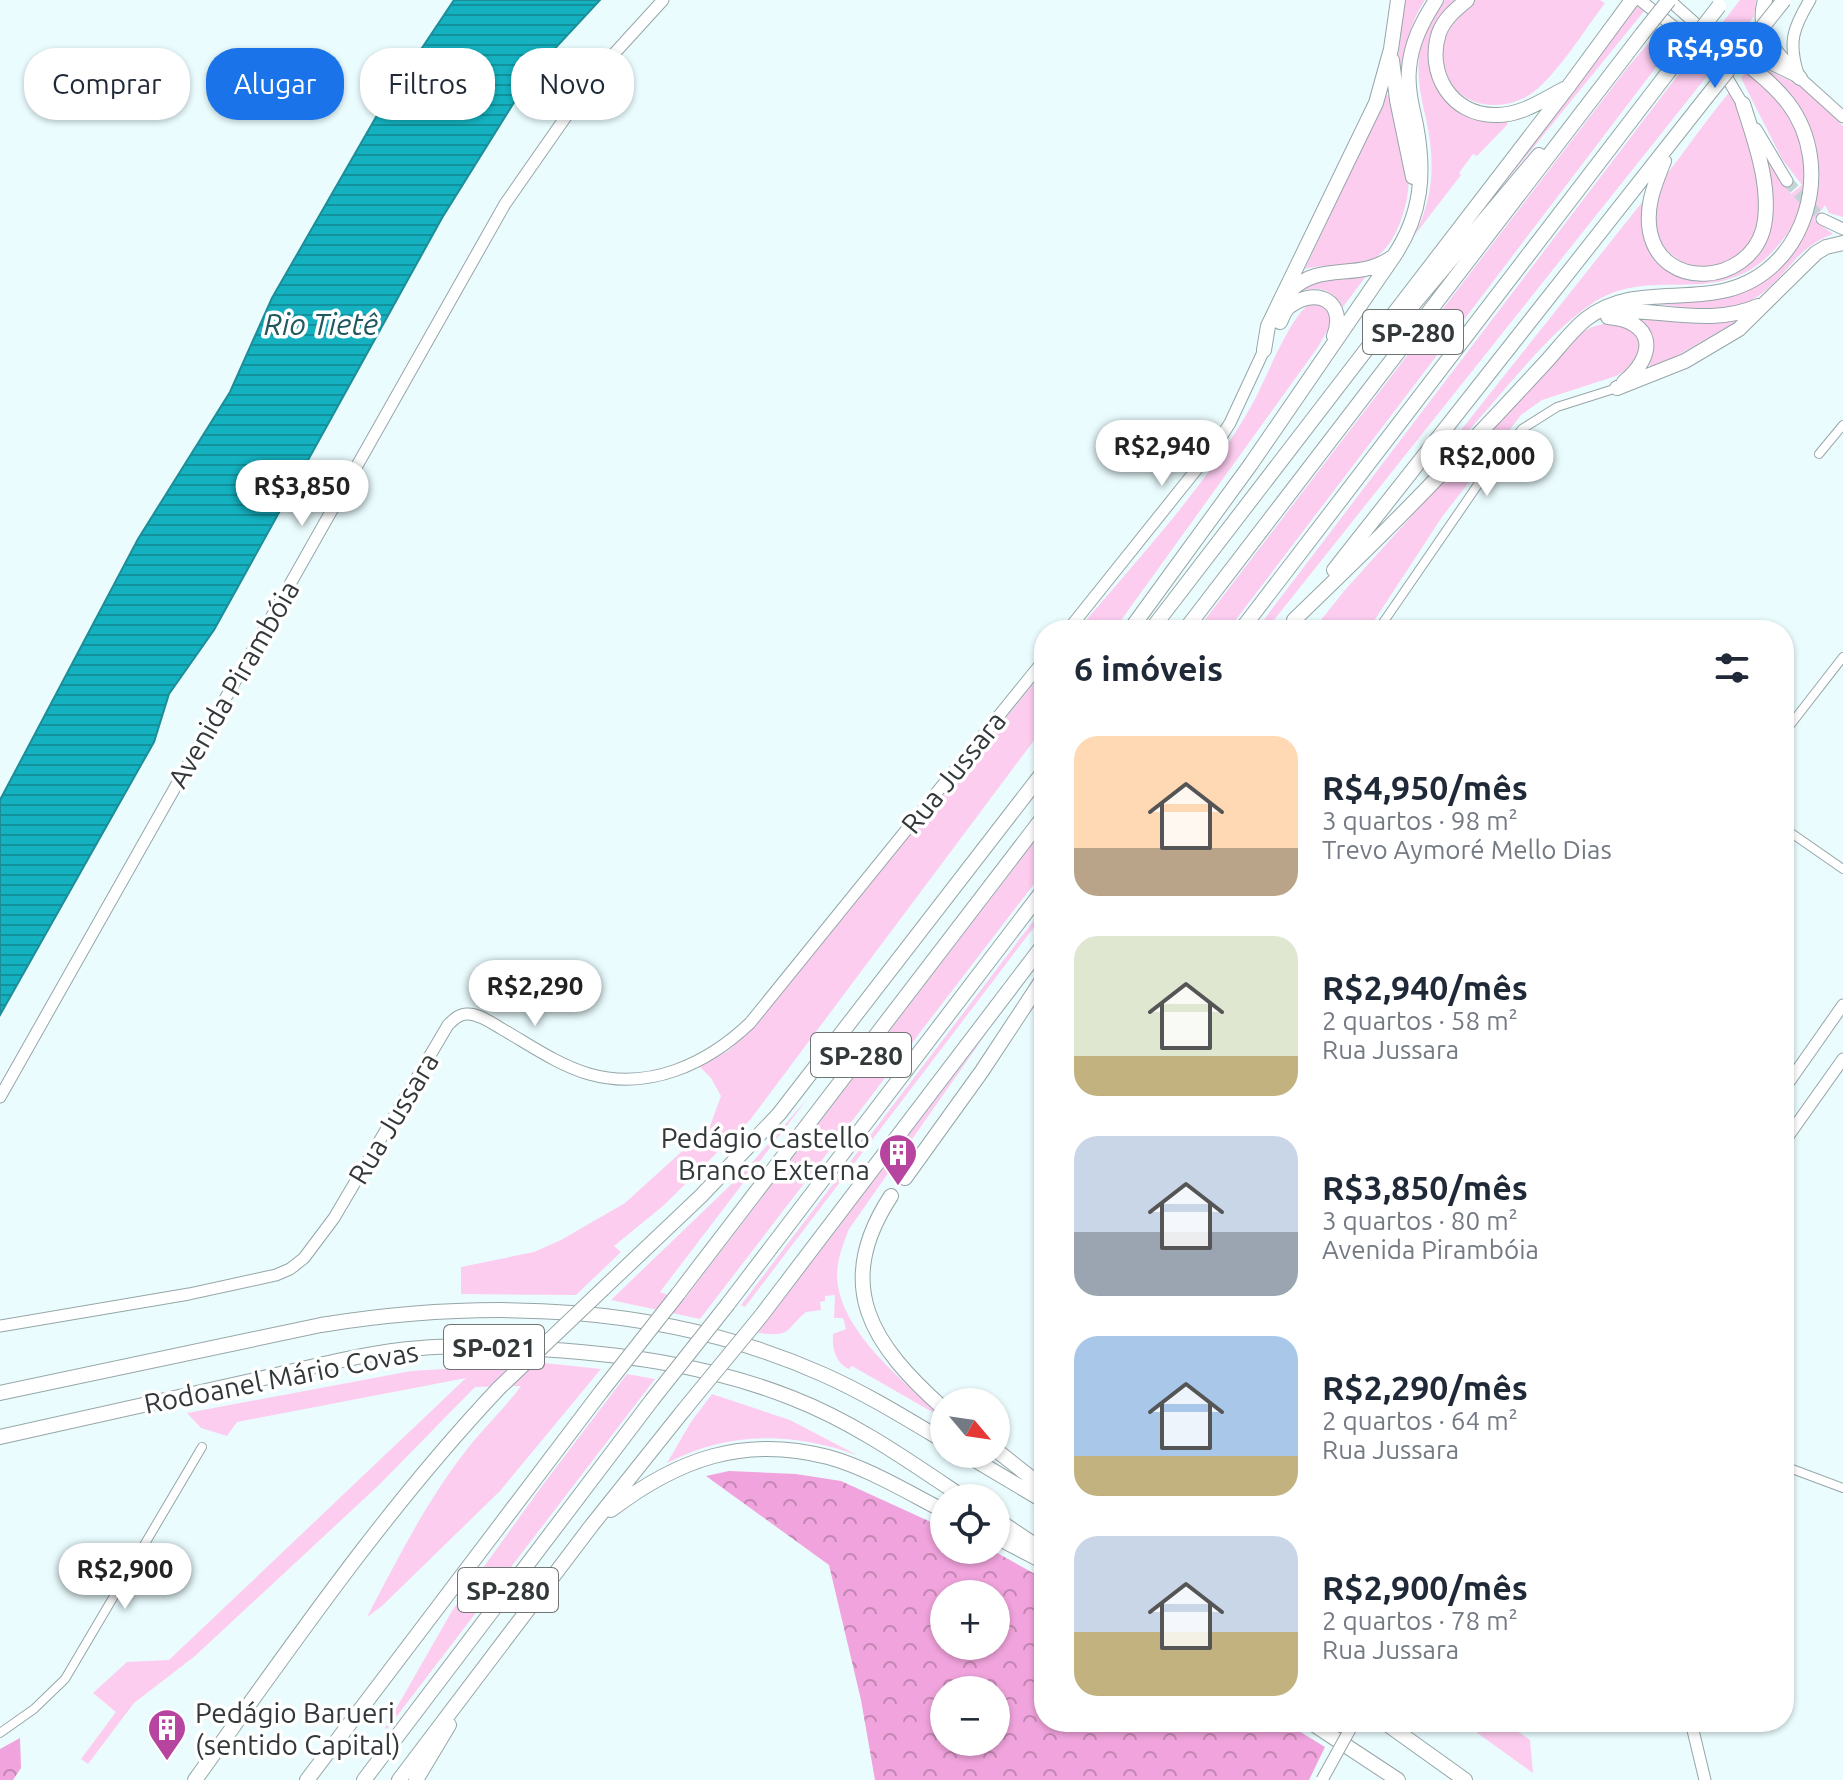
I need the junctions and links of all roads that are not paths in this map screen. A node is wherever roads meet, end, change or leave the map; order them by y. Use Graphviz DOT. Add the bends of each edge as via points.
graph roads {
  1 [pos="663,0"];
  2 [pos="1398,0"];
  3 [pos="1436,0"];
  4 [pos="1467,0"];
  5 [pos="1632,0"];
  6 [pos="1640,0"];
  7 [pos="1669,0"];
  8 [pos="1765,0"];
  9 [pos="1784,0"];
  10 [pos="1810,0"];
  11 [pos="1721,3"];
  12 [pos="1709,37"];
  13 [pos="1391,49"];
  14 [pos="1800,78"];
  15 [pos="1568,87"];
  16 [pos="1743,104"];
  17 [pos="1843,117"];
  18 [pos="1564,135"];
  19 [pos="1669,146"];
  20 [pos="1787,181"];
  21 [pos="1822,219"];
  22 [pos="1412,226"];
  23 [pos="1843,229"];
  24 [pos="1843,243"];
  25 [pos="1394,256"];
  26 [pos="1280,301"];
  27 [pos="1767,302"];
  28 [pos="1594,315"];
  29 [pos="1331,346"];
  30 [pos="1264,350"];
  31 [pos="1617,388"];
  32 [pos="1843,425"];
  33 [pos="1294,442"];
  34 [pos="1819,454"];
  35 [pos="1076,620"];
  36 [pos="1137,620"];
  37 [pos="1159,620"];
  38 [pos="1193,620"];
  39 [pos="1249,620"];
  40 [pos="1294,620"];
  41 [pos="1295,620"];
  42 [pos="1385,620"];
  43 [pos="1843,657"];
  44 [pos="1034,672"];
  45 [pos="1794,720"];
  46 [pos="1034,784"];
  47 [pos="1034,829"];
  48 [pos="1794,835"];
  49 [pos="1843,869"];
  50 [pos="1034,902"];
  51 [pos="1034,957"];
  52 [pos="1034,992"];
  53 [pos="1843,1005"];
  54 [pos="1843,1059"];
  55 [pos="1794,1075"];
  56 [pos="0,1097"];
  57 [pos="1794,1128"];
  58 [pos="905,1178"];
  59 [pos="891,1196"];
  60 [pos="0,1326"];
  61 [pos="0,1393"];
  62 [pos="930,1396"];
  63 [pos="930,1433"];
  64 [pos="0,1437"];
  65 [pos="202,1447"];
  66 [pos="1010,1461"];
  67 [pos="989,1468"];
  68 [pos="1794,1470"];
  69 [pos="1034,1480"];
  70 [pos="943,1484"];
  71 [pos="1843,1488"];
  72 [pos="1034,1495"];
  73 [pos="930,1504"];
  74 [pos="592,1525"];
  75 [pos="1010,1528"];
  76 [pos="1010,1544"];
  77 [pos="1034,1544"];
  78 [pos="1034,1557"];
  79 [pos="480,1670"];
  80 [pos="1325,1732"];
  81 [pos="1348,1732"];
  82 [pos="1398,1732"];
  83 [pos="1693,1732"];
  84 [pos="0,1733"];
  85 [pos="195,1780"];
  86 [pos="307,1780"];
  87 [pos="364,1780"];
  88 [pos="399,1780"];
  89 [pos="416,1780"];
  90 [pos="1322,1780"];
  91 [pos="1398,1780"];
  92 [pos="1465,1780"];
  93 [pos="1705,1780"];
  1 -- 56 [label="main road, Avenida Pirambóia" via="581,95 505,204"];
  2 -- 13 [label="highway"];
  3 -- 22 [label="highway" via="1416,36 1408,72 1422,169"];
  4 -- 15 [label="highway" via="1439,33 1435,62 1437,76 1457,102 1470,111 1497,116 1531,107"];
  5 -- 15 [label="highway"];
  6 -- 16 [label="main road" via="1717,61"];
  7 -- 12 [label="main road"];
  7 -- 18 [label="highway, SP-280, bridge"];
  8 -- 14 [label="highway" via="1764,36"];
  9 -- 19 [label="highway, bridge"];
  10 -- 14 [label="main road" via="1791,53"];
  11 -- 39 [label="highway, SP-280, bridge"];
  12 -- 14 [label="main road"];
  12 -- 28 [label="highway" via="1773,86 1803,127 1813,172 1804,219 1784,252 1747,282 1706,293 1629,298"];
  13 -- 22 [label="highway" via="1413,174"];
  13 -- 26 [label="highway" via="1366,126"];
  14 -- 17 [label="main road"];
  15 -- 33 [label="highway"];
  16 -- 19 [label="highway" via="1762,174 1765,211 1758,242 1741,263 1719,273 1695,274 1672,264 1655,244 1649,205"];
  16 -- 20 [label="main road"];
  18 -- 33 [label="highway" via="1530,165 1322,416"];
  18 -- 38 [label="highway, SP-280"];
  19 -- 40 [label="highway"];
  21 -- 23 [label="main road"];
  22 -- 25 [label="highway"];
  24 -- 27 [label="highway" via="1816,253"];
  25 -- 26 [label="highway" via="1364,270 1317,274 1300,281"];
  25 -- 29 [label="highway"];
  26 -- 30 [label="highway"];
  27 -- 28 [label="highway" via="1732,316 1636,309"];
  27 -- 31 [label="highway" via="1739,329 1709,347"];
  28 -- 31 [label="highway" via="1621,318 1644,333 1643,363"];
  28 -- 41 [label="highway"];
  29 -- 30 [label="highway" via="1337,312 1329,301 1316,298 1288,307"];
  29 -- 36 [label="highway"];
  30 -- 35 [label="main road" via="1216,445"];
  31 -- 42 [label="street" via="1566,403 1522,429"];
  32 -- 34 [label="street"];
  33 -- 37 [label="highway"];
  43 -- 45 [label="street"];
  44 -- 60 [label="main road, Rua Jussara" via="750,1023 715,1053 664,1074 608,1078 571,1067 483,1018 460,1015 448,1025 334,1218 290,1269 189,1294"];
  46 -- 85 [label="highway, bridge" via="779,1114 444,1446 395,1505"];
  47 -- 86 [label="highway, SP-280, bridge"];
  48 -- 49 [label="street"];
  50 -- 87 [label="highway, SP-280, bridge"];
  51 -- 74 [label="highway, bridge" via="761,1316"];
  52 -- 58 [label="highway"];
  53 -- 55 [label="main road"];
  54 -- 57 [label="main road"];
  59 -- 62 [label="highway" via="862,1261 865,1304 891,1352"];
  61 -- 63 [label="highway, Rodoanel Mário Covas / SP-021" via="357,1320 472,1310 544,1311 610,1315 724,1338 870,1397"];
  64 -- 70 [label="highway, Rodoanel Mário Covas / SP-021" via="419,1348 571,1351 660,1361 792,1398 878,1440"];
  65 -- 84 [label="street" via="65,1679"];
  66 -- 69 [label="highway"];
  67 -- 72 [label="highway"];
  68 -- 71 [label="street"];
  73 -- 74 [label="highway" via="829,1457 782,1448 733,1450 692,1462 636,1491"];
  74 -- 79 [label="highway"];
  75 -- 77 [label="highway"];
  76 -- 78 [label="highway"];
  79 -- 88 [label="highway"];
  79 -- 89 [label="highway"];
  80 -- 91 [label="highway"];
  81 -- 90 [label="main road, bridge"];
  82 -- 92 [label="highway"];
  83 -- 93 [label="main road"];
}
